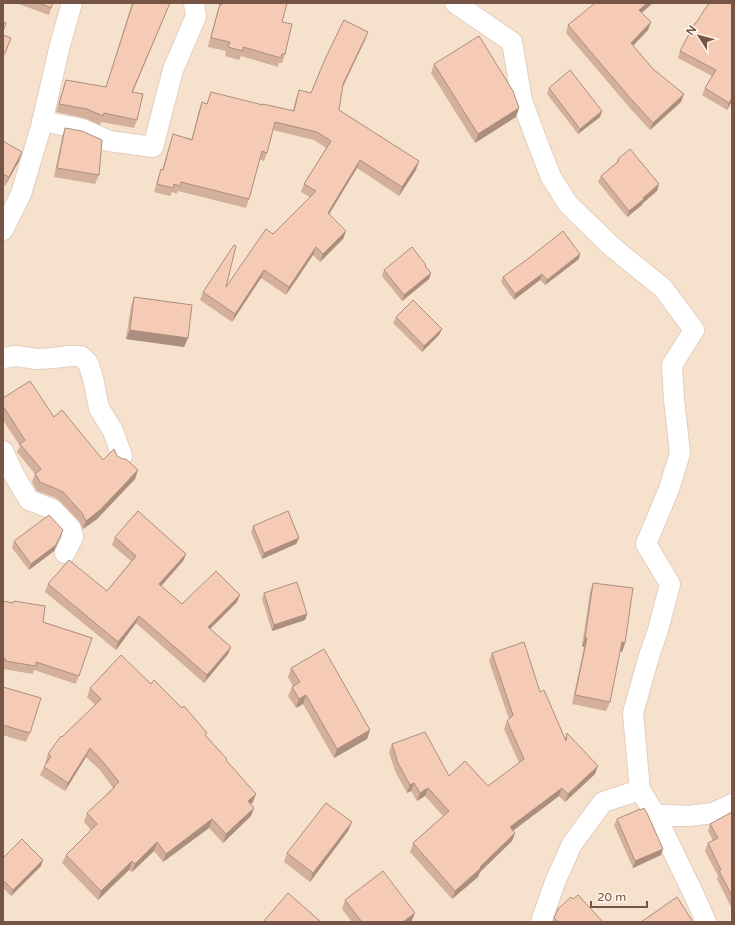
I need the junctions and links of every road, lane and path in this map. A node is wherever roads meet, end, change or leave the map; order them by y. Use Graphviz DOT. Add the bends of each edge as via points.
graph roads {
  1 [pos="72,3"];
  2 [pos="194,3"];
  3 [pos="455,3"];
  4 [pos="42,121"];
  5 [pos="3,230"];
  6 [pos="3,358"];
  7 [pos="3,451"];
  8 [pos="122,456"];
  9 [pos="65,553"];
  10 [pos="640,790"];
  11 [pos="732,804"];
  12 [pos="655,814"];
  13 [pos="541,922"];
  14 [pos="706,922"];
  1 -- 4 [label="street"];
  2 -- 4 [label="street" via="196,16 173,70 153,147 109,141 82,129"];
  3 -- 10 [label="street" via="512,42 522,101 551,177 568,204 611,246 663,288 694,330 672,365 680,453 646,544 670,584 633,713"];
  4 -- 5 [label="street" via="21,194"];
  6 -- 8 [label="street" via="81,356 88,364 99,408 113,431"];
  7 -- 9 [label="street" via="29,500 52,509 70,528 73,538"];
  10 -- 12 [label="street"];
  10 -- 13 [label="street" via="603,802 598,808 572,844"];
  11 -- 12 [label="street" via="713,813 688,816"];
  12 -- 14 [label="street"];
}
